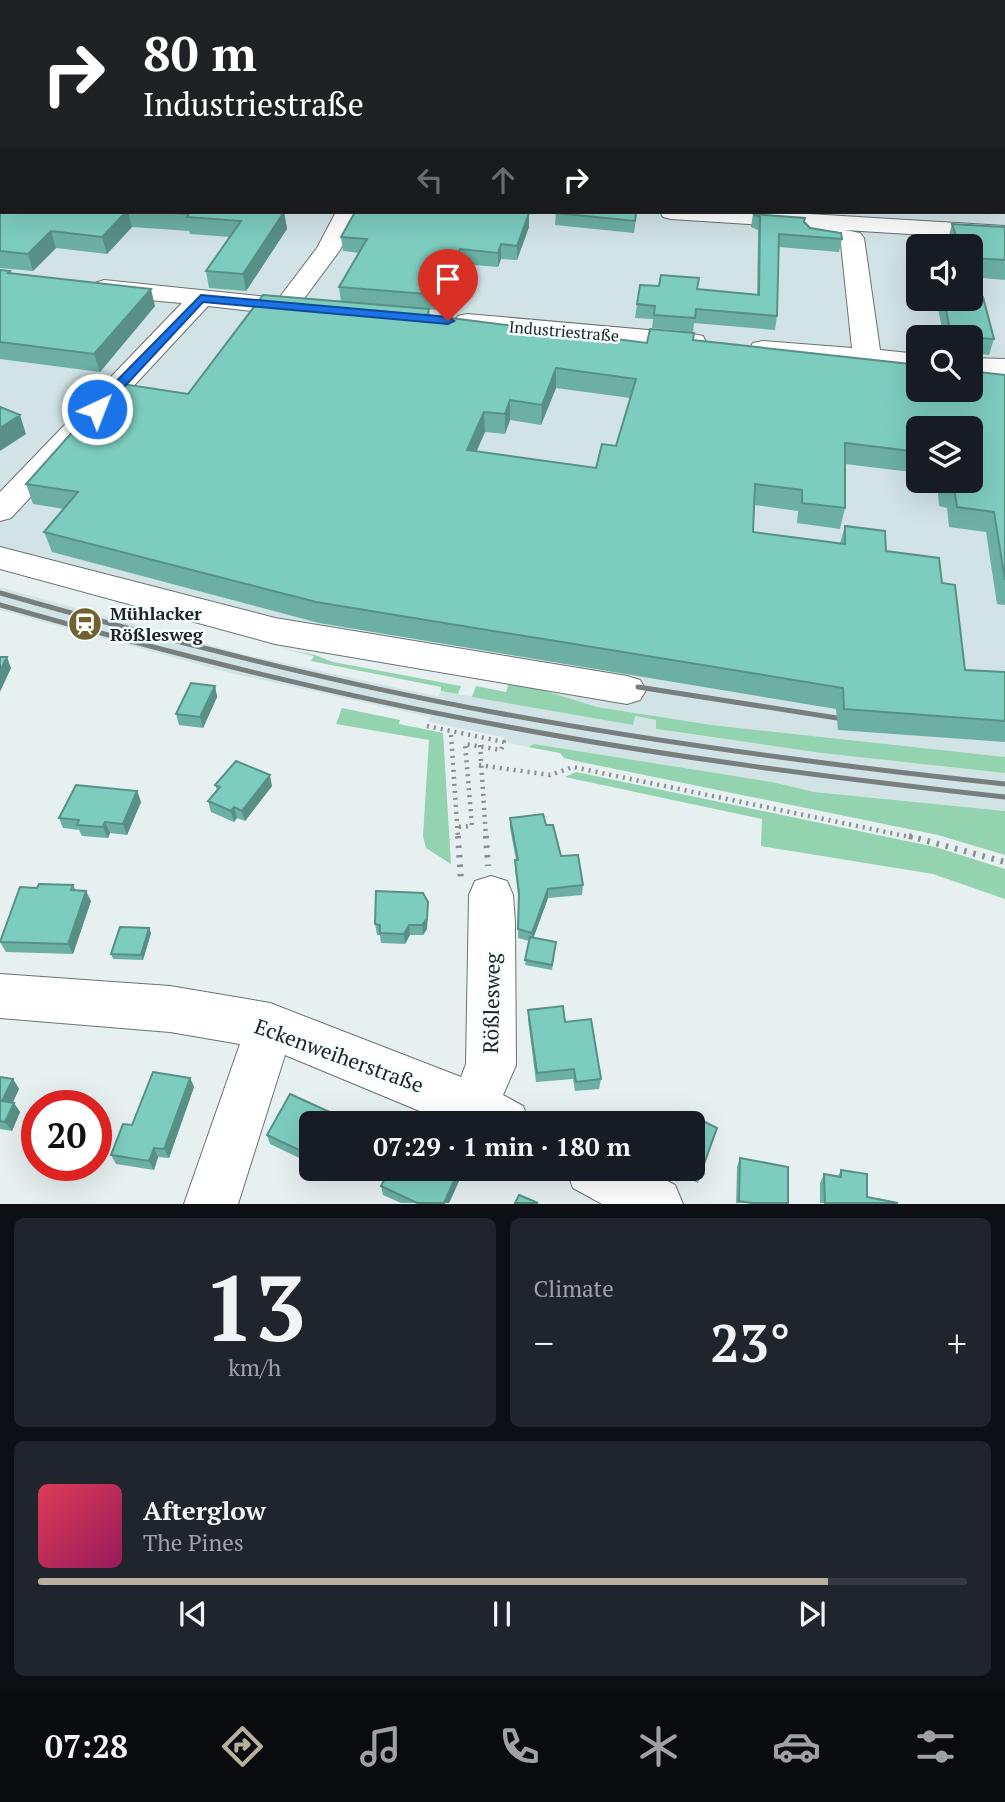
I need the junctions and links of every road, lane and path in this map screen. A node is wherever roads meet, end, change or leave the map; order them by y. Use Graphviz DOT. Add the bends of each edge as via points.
graph roads {
  1 [pos="346,214"];
  2 [pos="703,214"];
  3 [pos="775,230"];
  4 [pos="1005,233"];
  5 [pos="80,286"];
  6 [pos="201,298"];
  7 [pos="285,307"];
  8 [pos="326,310"];
  9 [pos="448,321"];
  10 [pos="717,345"];
  11 [pos="745,347"];
  12 [pos="867,358"];
  13 [pos="906,361"];
  14 [pos="983,367"];
  15 [pos="1005,368"];
  16 [pos="0,511"];
  17 [pos="0,558"];
  18 [pos="627,690"];
  19 [pos="427,726"];
  20 [pos="451,735"];
  21 [pos="480,745"];
  22 [pos="479,765"];
  23 [pos="457,827"];
  24 [pos="1005,862"];
  25 [pos="476,888"];
  26 [pos="0,996"];
  27 [pos="270,1026"];
  28 [pos="479,1111"];
  29 [pos="489,1111"];
  30 [pos="615,1181"];
  31 [pos="211,1203"];
  32 [pos="656,1203"];
  1 -- 7 [label="street" via="328,250"];
  2 -- 4 [label="street"];
  3 -- 12 [label="street" via="852,237"];
  5 -- 6 [label="street"];
  6 -- 7 [label="street"];
  6 -- 16 [label="street"];
  7 -- 8 [label="street"];
  9 -- 10 [label="street, Industriestraße"];
  11 -- 12 [label="street"];
  12 -- 13 [label="street"];
  14 -- 15 [label="street"];
  17 -- 18 [label="street" via="275,631"];
  19 -- 21 [label="path" via="503,742 501,750"];
  20 -- 23 [label="path"];
  21 -- 22 [label="path"];
  21 -- 23 [label="path" via="465,744 472,826"];
  22 -- 24 [label="path" via="550,775 573,767 887,830"];
  22 -- 25 [label="path"];
  23 -- 25 [label="path"];
  25 -- 29 [label="street, Rößlesweg" via="494,923"];
  26 -- 27 [label="street, Eckenweiherstraße" via="170,1009"];
  27 -- 28 [label="street, Eckenweiherstraße"];
  27 -- 31 [label="street"];
  30 -- 32 [label="street"];
}
